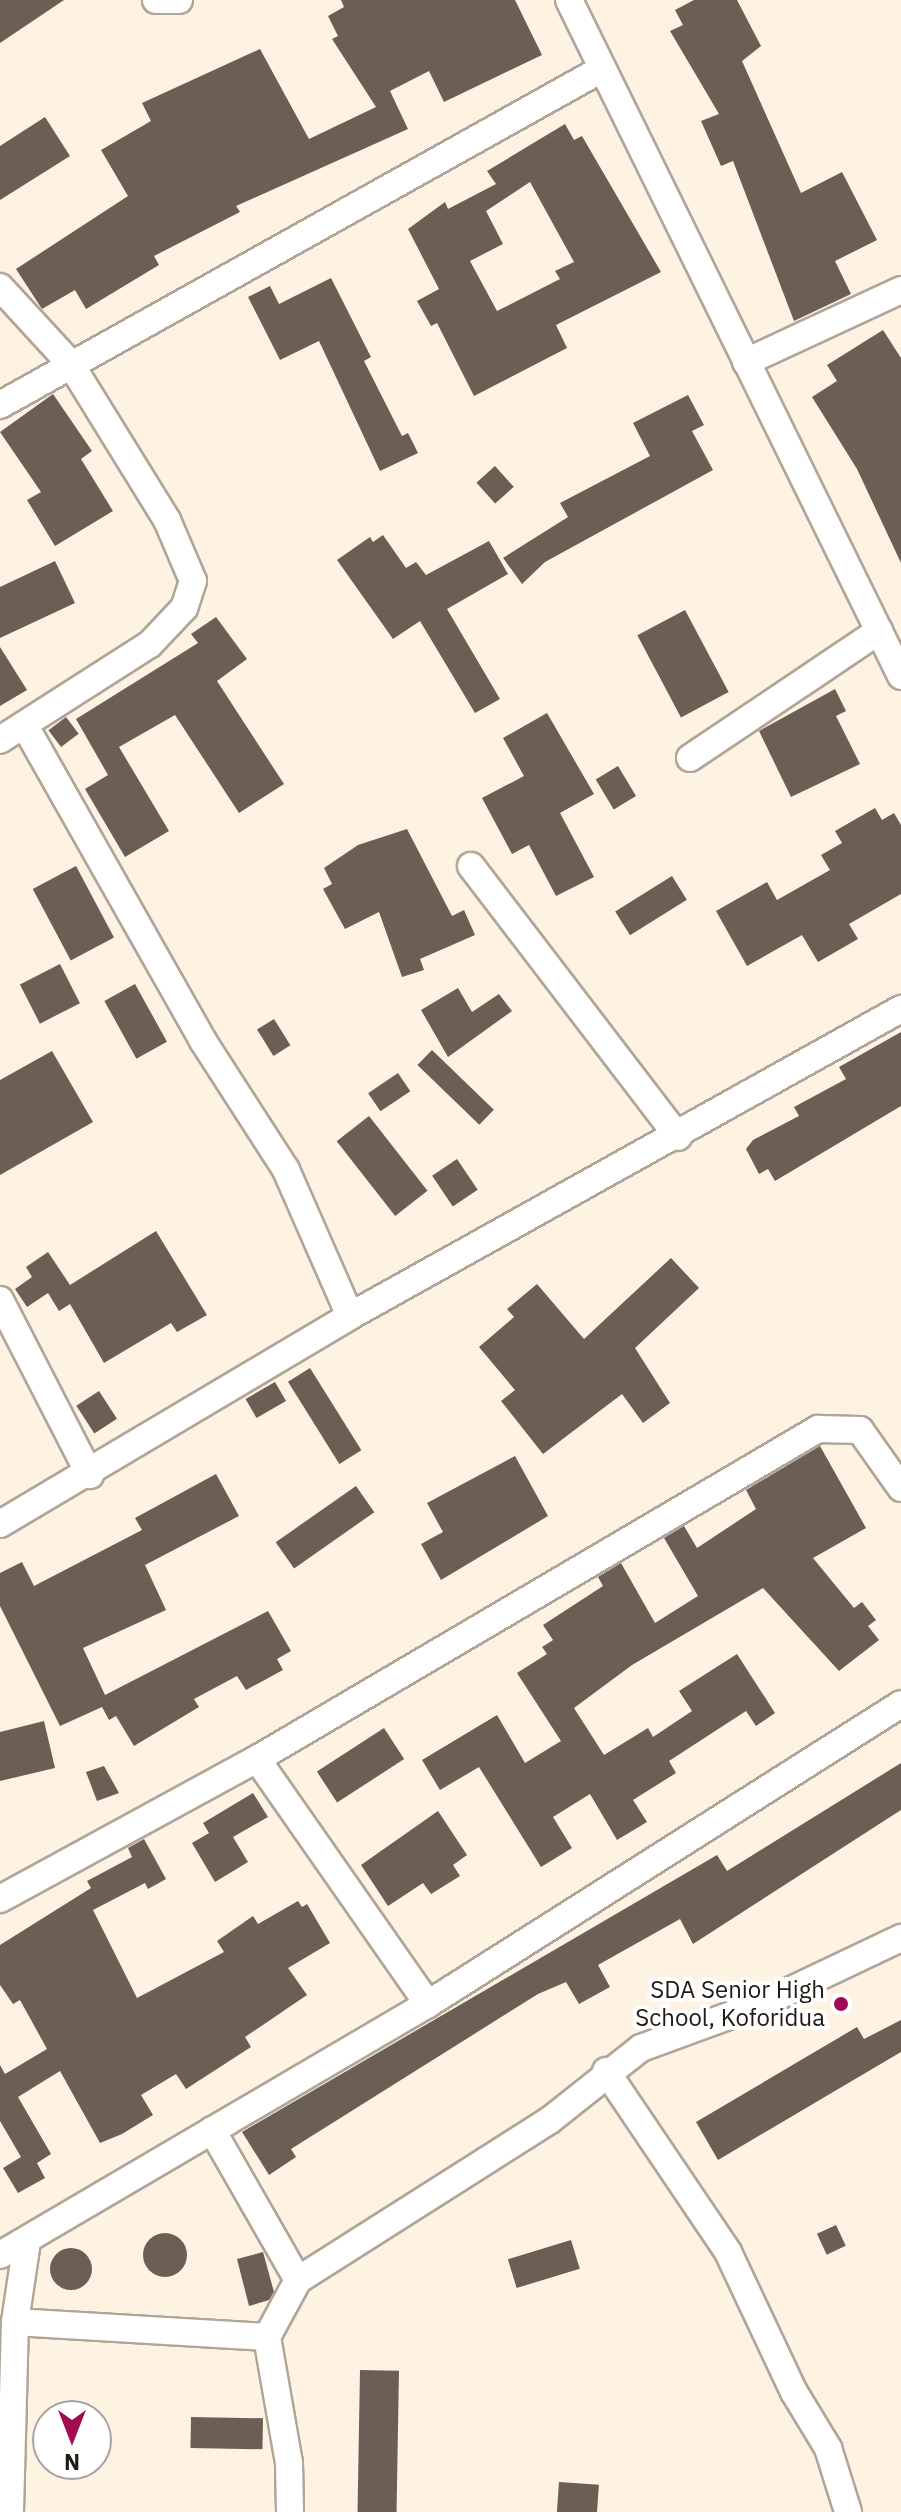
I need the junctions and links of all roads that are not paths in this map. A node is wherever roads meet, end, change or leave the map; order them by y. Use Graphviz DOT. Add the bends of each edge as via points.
graph roads {
  1 [pos="156,0"];
  2 [pos="179,0"];
  3 [pos="569,0"];
  4 [pos="602,69"];
  5 [pos="0,287"];
  6 [pos="901,290"];
  7 [pos="746,362"];
  8 [pos="70,363"];
  9 [pos="0,405"];
  10 [pos="879,631"];
  11 [pos="901,676"];
  12 [pos="25,726"];
  13 [pos="0,740"];
  14 [pos="690,758"];
  15 [pos="471,866"];
  16 [pos="901,1009"];
  17 [pos="678,1137"];
  18 [pos="0,1300"];
  19 [pos="350,1316"];
  20 [pos="90,1475"];
  21 [pos="901,1488"];
  22 [pos="0,1524"];
  23 [pos="901,1704"];
  24 [pos="257,1759"];
  25 [pos="0,1899"];
  26 [pos="901,1938"];
  27 [pos="428,2004"];
  28 [pos="606,2071"];
  29 [pos="212,2130"];
  30 [pos="27,2242"];
  31 [pos="0,2255"];
  32 [pos="298,2280"];
  33 [pos="15,2322"];
  34 [pos="267,2337"];
  35 [pos="10,2512"];
  36 [pos="290,2512"];
  37 [pos="848,2512"];
  1 -- 2 [label="street"];
  3 -- 4 [label="street"];
  4 -- 7 [label="street"];
  4 -- 8 [label="street"];
  5 -- 8 [label="street"];
  6 -- 7 [label="street"];
  7 -- 10 [label="street"];
  8 -- 9 [label="street"];
  8 -- 12 [label="street" via="167,520 193,581 184,608 150,644"];
  10 -- 11 [label="street"];
  10 -- 14 [label="street"];
  12 -- 13 [label="street"];
  12 -- 19 [label="street" via="203,1041 286,1170"];
  15 -- 17 [label="street"];
  16 -- 17 [label="street"];
  17 -- 19 [label="street"];
  18 -- 20 [label="street"];
  19 -- 20 [label="street"];
  20 -- 22 [label="street"];
  21 -- 24 [label="street" via="860,1430 818,1429"];
  23 -- 27 [label="street"];
  24 -- 25 [label="street"];
  24 -- 27 [label="street"];
  26 -- 28 [label="street" via="764,2003 641,2048"];
  27 -- 29 [label="street"];
  28 -- 32 [label="street" via="550,2120"];
  28 -- 37 [label="street" via="728,2252 794,2392 828,2448"];
  29 -- 30 [label="street"];
  29 -- 32 [label="street"];
  30 -- 31 [label="street"];
  30 -- 33 [label="street"];
  32 -- 34 [label="street"];
  33 -- 34 [label="street"];
  33 -- 35 [label="street"];
  34 -- 36 [label="street" via="289,2463"];
}
